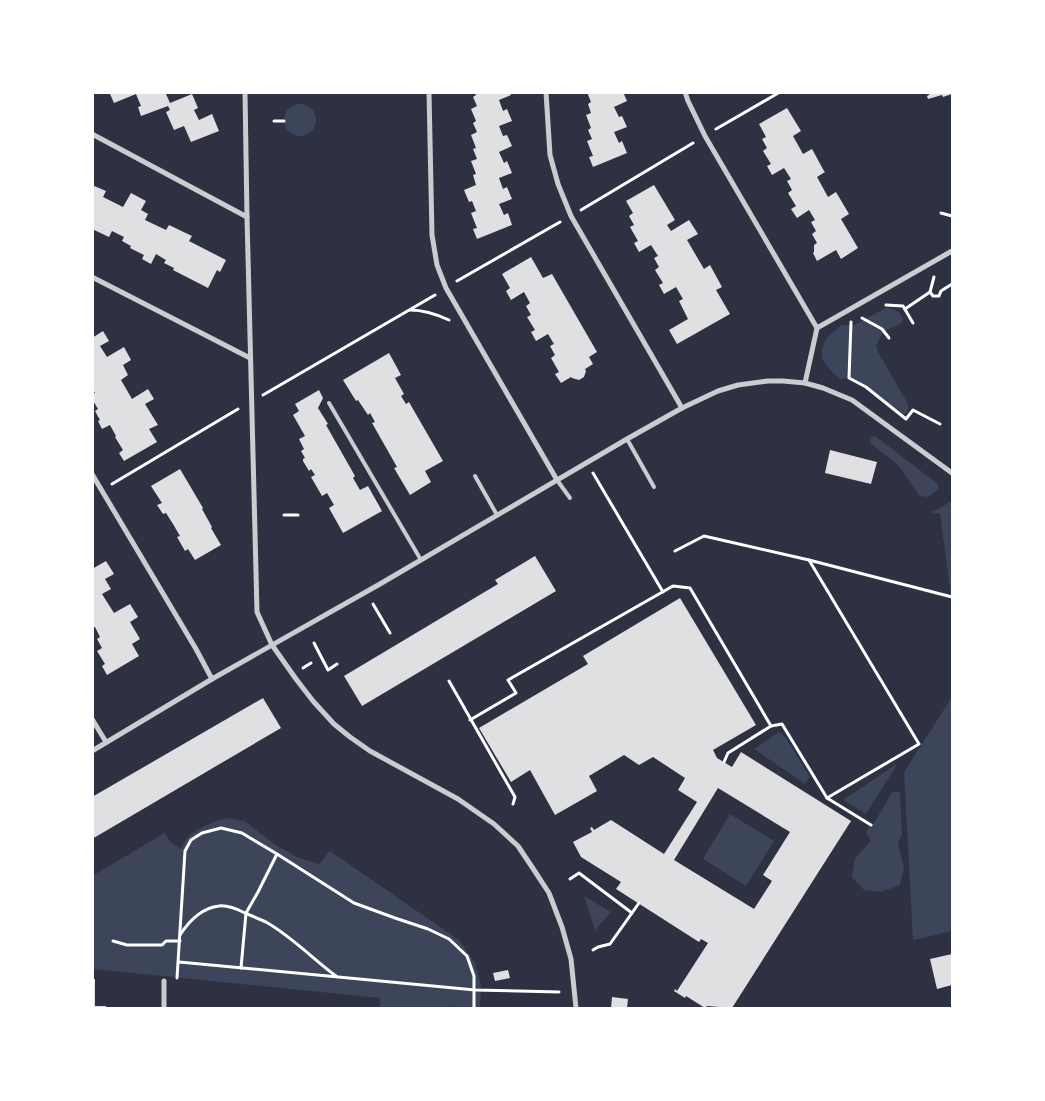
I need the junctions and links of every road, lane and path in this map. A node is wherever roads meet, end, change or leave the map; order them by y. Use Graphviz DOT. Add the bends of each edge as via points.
graph roads {
  1 [pos="245,92"];
  2 [pos="429,92"];
  3 [pos="546,92"];
  4 [pos="685,92"];
  5 [pos="780,92"];
  6 [pos="274,121"];
  7 [pos="284,121"];
  8 [pos="716,129"];
  9 [pos="92,134"];
  10 [pos="692,144"];
  11 [pos="940,213"];
  12 [pos="570,216"];
  13 [pos="952,216"];
  14 [pos="247,217"];
  15 [pos="952,251"];
  16 [pos="935,274"];
  17 [pos="92,277"];
  18 [pos="952,284"];
  19 [pos="446,288"];
  20 [pos="930,292"];
  21 [pos="885,305"];
  22 [pos="905,309"];
  23 [pos="408,310"];
  24 [pos="869,313"];
  25 [pos="860,317"];
  26 [pos="465,321"];
  27 [pos="913,324"];
  28 [pos="817,328"];
  29 [pos="889,338"];
  30 [pos="250,358"];
  31 [pos="805,383"];
  32 [pos="252,402"];
  33 [pos="329,403"];
  34 [pos="682,408"];
  35 [pos="940,424"];
  36 [pos="627,439"];
  37 [pos="593,473"];
  38 [pos="952,473"];
  39 [pos="92,474"];
  40 [pos="475,476"];
  41 [pos="557,480"];
  42 [pos="654,487"];
  43 [pos="102,490"];
  44 [pos="570,498"];
  45 [pos="284,515"];
  46 [pos="298,515"];
  47 [pos="498,515"];
  48 [pos="674,551"];
  49 [pos="421,560"];
  50 [pos="809,560"];
  51 [pos="663,592"];
  52 [pos="952,597"];
  53 [pos="373,604"];
  54 [pos="390,633"];
  55 [pos="314,643"];
  56 [pos="272,645"];
  57 [pos="338,664"];
  58 [pos="212,679"];
  59 [pos="449,681"];
  60 [pos="92,719"];
  61 [pos="470,720"];
  62 [pos="771,726"];
  63 [pos="106,742"];
  64 [pos="92,750"];
  65 [pos="724,762"];
  66 [pos="827,798"];
  67 [pos="513,804"];
  68 [pos="871,825"];
  69 [pos="277,854"];
  70 [pos="570,879"];
  71 [pos="639,903"];
  72 [pos="246,913"];
  73 [pos="632,913"];
  74 [pos="180,936"];
  75 [pos="113,941"];
  76 [pos="180,941"];
  77 [pos="593,950"];
  78 [pos="178,962"];
  79 [pos="241,968"];
  80 [pos="336,977"];
  81 [pos="164,981"];
  82 [pos="475,990"];
  83 [pos="559,992"];
  84 [pos="164,1008"];
  85 [pos="474,1008"];
  86 [pos="576,1008"];
  1 -- 14 [label="street"];
  2 -- 19 [label="street" via="432,235 437,265"];
  3 -- 12 [label="street" via="550,155"];
  4 -- 28 [label="street" via="706,136"];
  5 -- 8 [label="path"];
  6 -- 7 [label="path"];
  9 -- 14 [label="street"];
  10 -- 12 [label="path"];
  11 -- 13 [label="path"];
  12 -- 19 [label="path"];
  12 -- 34 [label="street"];
  14 -- 30 [label="street"];
  15 -- 28 [label="street"];
  16 -- 20 [label="path"];
  17 -- 30 [label="street"];
  18 -- 20 [label="path" via="938,296"];
  19 -- 23 [label="path"];
  19 -- 26 [label="street"];
  20 -- 22 [label="path"];
  21 -- 22 [label="path"];
  22 -- 27 [label="path"];
  23 -- 26 [label="path"];
  23 -- 32 [label="path"];
  24 -- 25 [label="path"];
  25 -- 29 [label="path" via="882,329"];
  25 -- 35 [label="path" via="852,321 849,378 866,387 906,419 913,410"];
  26 -- 41 [label="street"];
  28 -- 31 [label="street"];
  30 -- 32 [label="street"];
  31 -- 34 [label="street" via="768,381 738,385"];
  31 -- 38 [label="street" via="852,400"];
  32 -- 43 [label="path"];
  32 -- 56 [label="street" via="257,612"];
  33 -- 49 [label="lane"];
  34 -- 36 [label="street"];
  36 -- 41 [label="street"];
  36 -- 42 [label="lane"];
  37 -- 51 [label="path"];
  39 -- 43 [label="street"];
  40 -- 47 [label="lane"];
  41 -- 44 [label="lane"];
  41 -- 47 [label="street"];
  43 -- 58 [label="street"];
  45 -- 46 [label="path"];
  47 -- 49 [label="street"];
  48 -- 50 [label="path" via="704,536"];
  49 -- 56 [label="street"];
  50 -- 52 [label="path"];
  50 -- 66 [label="path" via="919,744"];
  51 -- 61 [label="path" via="508,680 516,693"];
  51 -- 62 [label="path" via="672,586 690,588"];
  53 -- 54 [label="path"];
  55 -- 57 [label="path" via="328,670"];
  56 -- 58 [label="street"];
  56 -- 86 [label="street" via="334,724 370,750 458,799 494,824 518,846 549,893 562,927 571,960"];
  58 -- 63 [label="street"];
  59 -- 61 [label="path"];
  60 -- 63 [label="street"];
  61 -- 67 [label="path" via="516,797"];
  62 -- 65 [label="path" via="728,753"];
  62 -- 66 [label="path" via="782,724"];
  63 -- 64 [label="street"];
  66 -- 68 [label="path"];
  69 -- 72 [label="path"];
  69 -- 74 [label="path" via="242,833 221,828 191,840 185,851"];
  69 -- 82 [label="path" via="354,903 450,939 467,956"];
  70 -- 73 [label="path" via="579,873"];
  71 -- 73 [label="path"];
  72 -- 74 [label="path" via="219,906 209,909 197,915"];
  72 -- 79 [label="path"];
  72 -- 80 [label="path" via="286,936"];
  73 -- 77 [label="path" via="610,944"];
  74 -- 76 [label="path"];
  75 -- 76 [label="path" via="127,945 162,945 166,941"];
  76 -- 78 [label="path"];
  78 -- 79 [label="path"];
  78 -- 81 [label="path" via="177,981"];
  79 -- 80 [label="path"];
  80 -- 82 [label="path"];
  81 -- 84 [label="street"];
  82 -- 83 [label="path"];
  82 -- 85 [label="path"];
}
